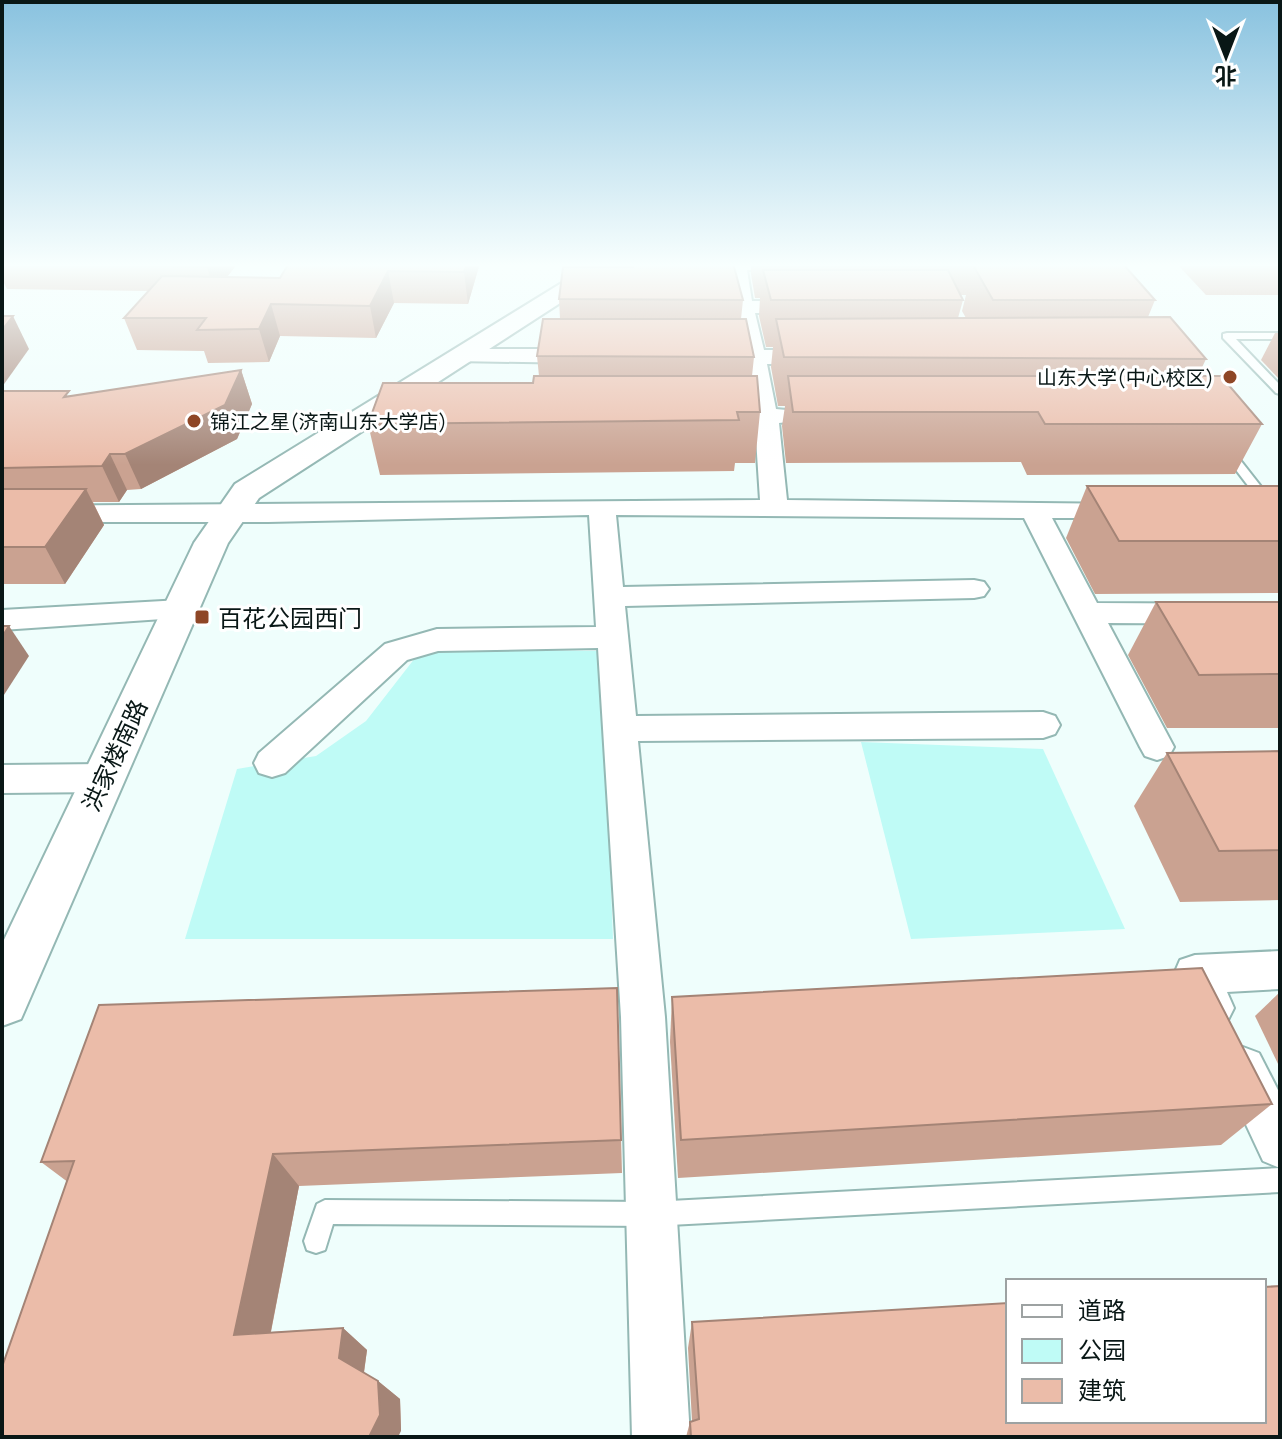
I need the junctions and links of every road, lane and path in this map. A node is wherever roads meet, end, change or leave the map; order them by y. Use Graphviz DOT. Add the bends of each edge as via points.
graph roads {
  1 [pos="503,330"];
  2 [pos="748,330"];
  3 [pos="1280,336"];
  4 [pos="462,356"];
  5 [pos="601,356"];
  6 [pos="709,357"];
  7 [pos="755,357"];
  8 [pos="847,357"];
  9 [pos="1280,391"];
  10 [pos="687,416"];
  11 [pos="766,416"];
  12 [pos="813,417"];
  13 [pos="1220,441"];
  14 [pos="2,503"];
  15 [pos="602,507"];
  16 [pos="774,509"];
  17 [pos="1034,510"];
  18 [pos="1154,511"];
  19 [pos="1244,511"];
  20 [pos="230,512"];
  21 [pos="2,514"];
  22 [pos="1277,515"];
  23 [pos="974,589"];
  24 [pos="609,597"];
  25 [pos="181,610"];
  26 [pos="1087,613"];
  27 [pos="1280,614"];
  28 [pos="2,620"];
  29 [pos="612,637"];
  30 [pos="1043,725"];
  31 [pos="620,729"];
  32 [pos="1157,747"];
  33 [pos="272,763"];
  34 [pos="104,778"];
  35 [pos="2,779"];
  36 [pos="1280,970"];
  37 [pos="2,1001"];
  38 [pos="1280,1144"];
  39 [pos="1280,1180"];
  40 [pos="651,1214"];
  41 [pos="316,1241"];
  42 [pos="661,1437"];
  1 -- 4 [label="street, 洪家楼南路"];
  2 -- 7 [label="street"];
  3 -- 9 [label="lane" via="1227,336"];
  4 -- 5 [label="street"];
  4 -- 20 [label="street, 洪家楼南路" via="247,491"];
  6 -- 7 [label="street"];
  7 -- 8 [label="street"];
  7 -- 11 [label="street"];
  10 -- 11 [label="street"];
  11 -- 12 [label="street"];
  11 -- 16 [label="street"];
  13 -- 22 [label="lane"];
  14 -- 20 [label="street" via="194,504"];
  15 -- 16 [label="street"];
  15 -- 20 [label="street"];
  15 -- 24 [label="street"];
  16 -- 17 [label="street"];
  17 -- 18 [label="street"];
  17 -- 26 [label="street"];
  19 -- 22 [label="street"];
  20 -- 21 [label="street"];
  20 -- 25 [label="street, 洪家楼南路"];
  23 -- 24 [label="street"];
  24 -- 29 [label="street"];
  25 -- 28 [label="street"];
  25 -- 34 [label="street, 洪家楼南路"];
  26 -- 27 [label="street"];
  26 -- 32 [label="street"];
  29 -- 31 [label="street"];
  29 -- 33 [label="street" via="437,640 396,652"];
  30 -- 31 [label="street"];
  31 -- 40 [label="street" via="643,1017"];
  34 -- 35 [label="street"];
  34 -- 37 [label="street, 洪家楼南路"];
  36 -- 38 [label="street" via="1195,974"];
  39 -- 40 [label="lane"];
  40 -- 41 [label="lane" via="325,1212"];
  40 -- 42 [label="street"];
}
